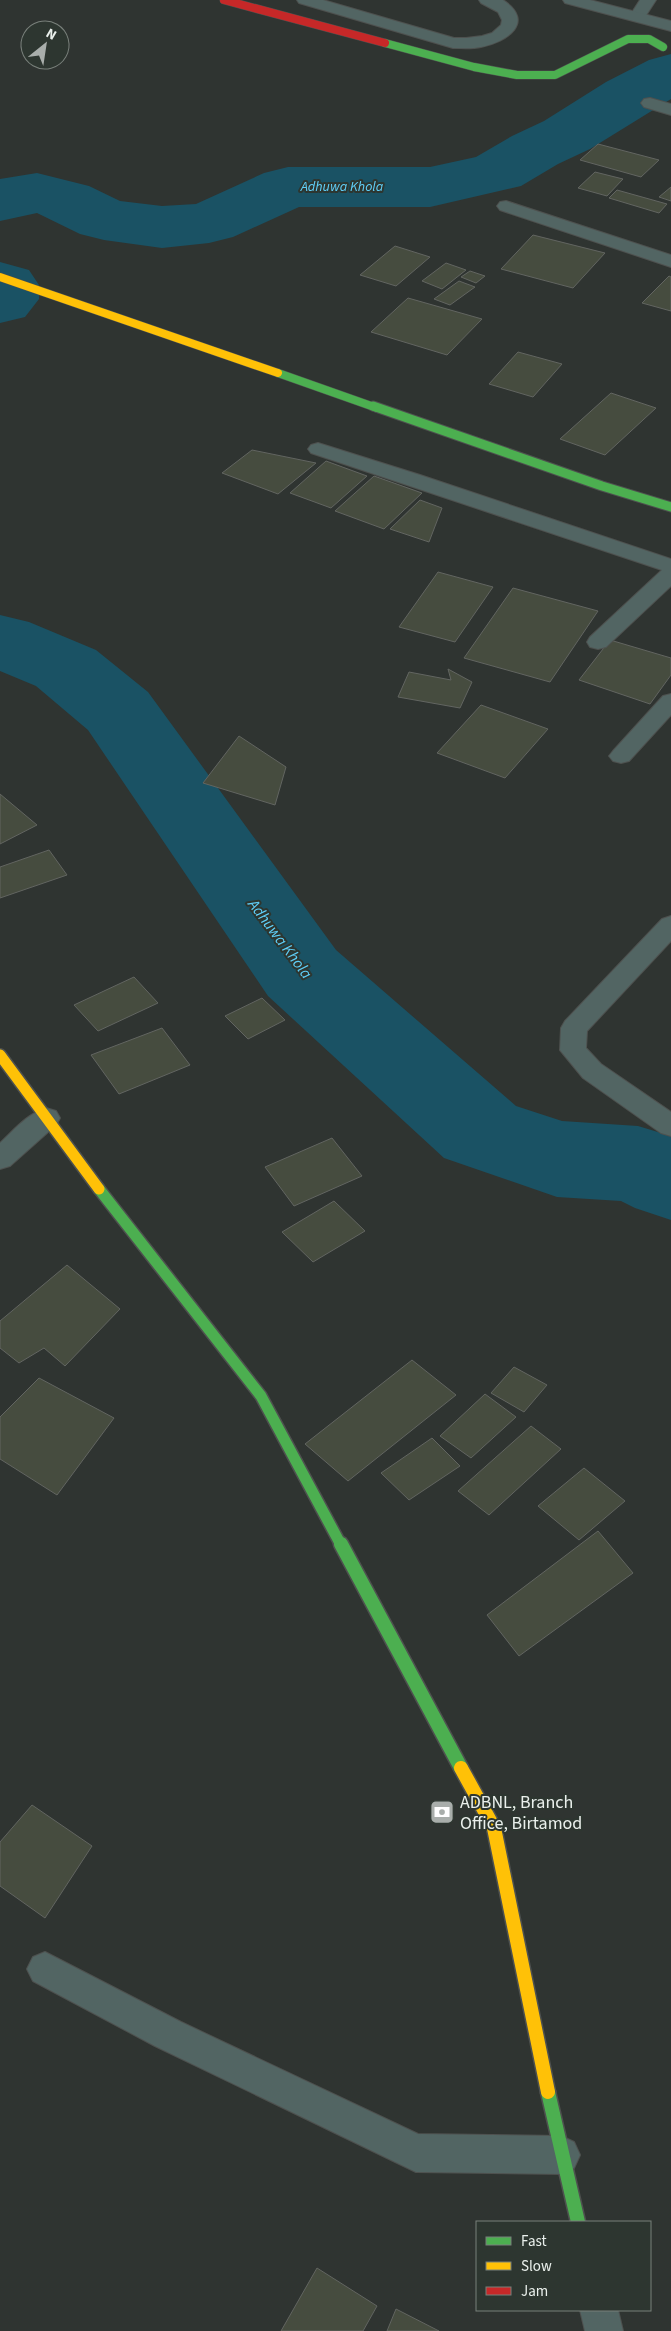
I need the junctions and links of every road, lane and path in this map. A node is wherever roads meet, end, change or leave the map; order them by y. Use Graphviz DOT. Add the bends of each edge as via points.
graph roads {
  1 [pos="224,0"];
  2 [pos="305,0"];
  3 [pos="487,0"];
  4 [pos="571,0"];
  5 [pos="648,0"];
  6 [pos="637,17"];
  7 [pos="671,26"];
  8 [pos="668,45"];
  9 [pos="650,104"];
  10 [pos="671,110"];
  11 [pos="506,206"];
  12 [pos="671,260"];
  13 [pos="0,277"];
  14 [pos="318,449"];
  15 [pos="671,508"];
  16 [pos="671,566"];
  17 [pos="671,574"];
  18 [pos="598,642"];
  19 [pos="671,701"];
  20 [pos="621,756"];
  21 [pos="671,925"];
  22 [pos="0,1055"];
  23 [pos="46,1118"];
  24 [pos="671,1126"];
  25 [pos="0,1159"];
  26 [pos="45,1969"];
  27 [pos="561,2155"];
  28 [pos="578,2221"];
  29 [pos="599,2311"];
  30 [pos="604,2331"];
  1 -- 8 [label="street" via="474,67 516,75 555,75 628,39 649,39"];
  2 -- 3 [label="street" via="453,43 487,41 509,29 510,15 504,8"];
  4 -- 6 [label="street"];
  5 -- 6 [label="street"];
  6 -- 7 [label="street"];
  9 -- 10 [label="street"];
  11 -- 12 [label="street"];
  13 -- 15 [label="street"];
  14 -- 16 [label="street"];
  17 -- 18 [label="street"];
  19 -- 20 [label="street"];
  21 -- 24 [label="street" via="574,1028 573,1050 592,1071"];
  22 -- 23 [label="street"];
  23 -- 25 [label="street"];
  23 -- 27 [label="street" via="261,1396 494,1828"];
  26 -- 27 [label="street" via="168,2034 416,2153"];
  27 -- 28 [label="street"];
  29 -- 30 [label="street"];
}
